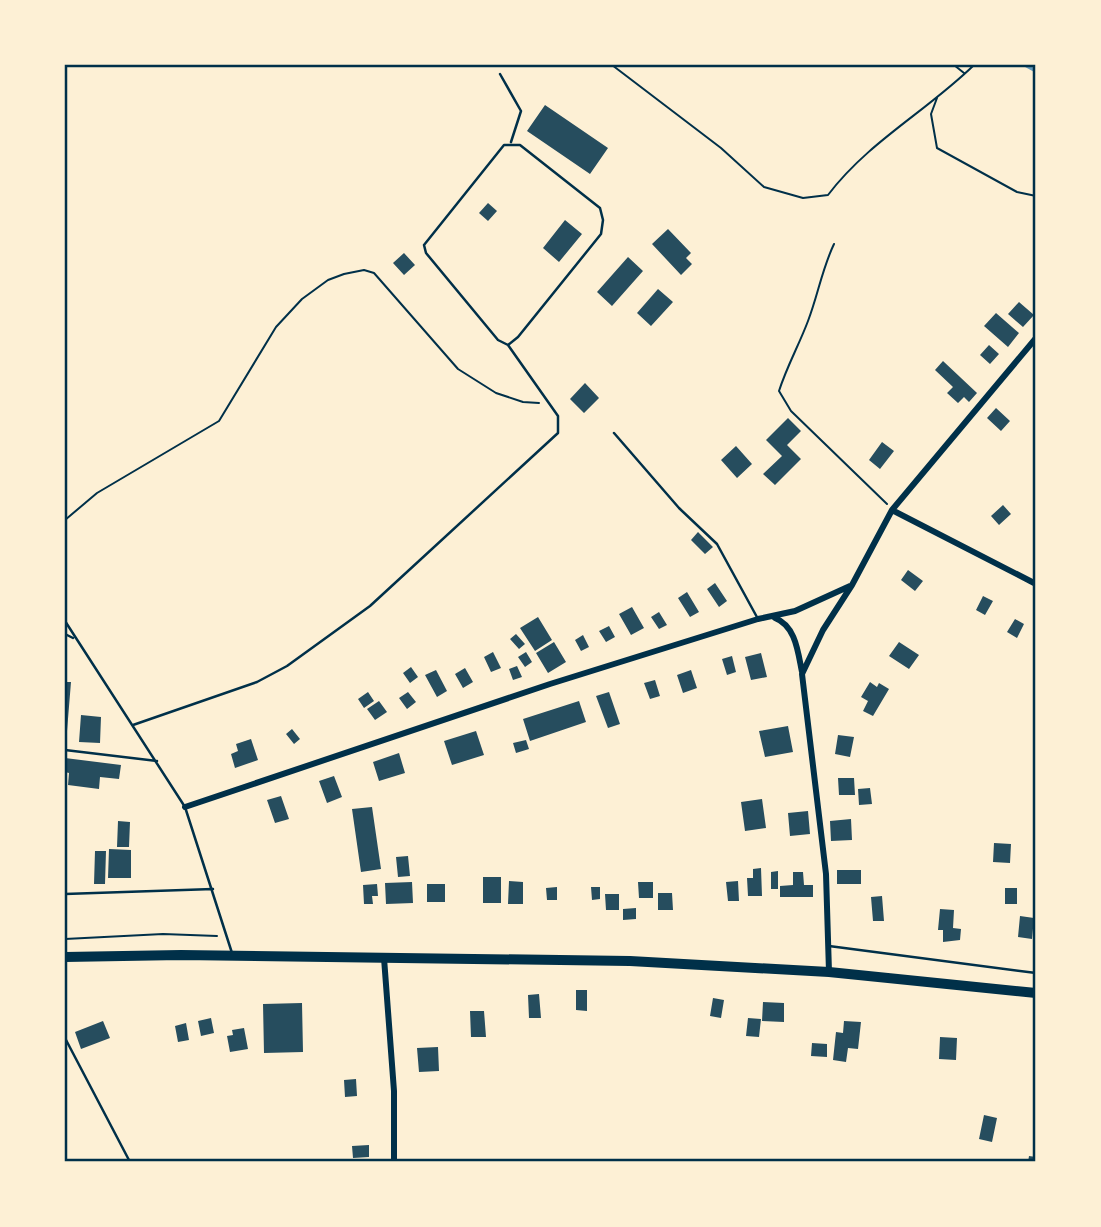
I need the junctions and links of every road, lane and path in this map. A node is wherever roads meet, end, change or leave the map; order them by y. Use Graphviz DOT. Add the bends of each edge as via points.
graph roads {
  1 [pos="612,65"];
  2 [pos="954,65"];
  3 [pos="974,65"];
  4 [pos="500,74"];
  5 [pos="964,74"];
  6 [pos="937,97"];
  7 [pos="510,142"];
  8 [pos="1036,195"];
  9 [pos="834,244"];
  10 [pos="1036,338"];
  11 [pos="508,345"];
  12 [pos="547,404"];
  13 [pos="614,433"];
  14 [pos="892,510"];
  15 [pos="65,520"];
  16 [pos="1036,584"];
  17 [pos="852,585"];
  18 [pos="775,618"];
  19 [pos="758,619"];
  20 [pos="65,621"];
  21 [pos="65,634"];
  22 [pos="76,640"];
  23 [pos="802,674"];
  24 [pos="133,725"];
  25 [pos="65,750"];
  26 [pos="157,761"];
  27 [pos="185,807"];
  28 [pos="213,889"];
  29 [pos="65,894"];
  30 [pos="228,936"];
  31 [pos="65,939"];
  32 [pos="829,946"];
  33 [pos="232,956"];
  34 [pos="65,957"];
  35 [pos="384,958"];
  36 [pos="829,972"];
  37 [pos="1036,973"];
  38 [pos="1036,993"];
  39 [pos="65,1038"];
  40 [pos="130,1162"];
  41 [pos="394,1162"];
  1 -- 6 [label="path" via="764,187 803,198 828,195 846,171"];
  2 -- 5 [label="path"];
  3 -- 5 [label="path"];
  4 -- 7 [label="lane" via="521,111"];
  5 -- 6 [label="path"];
  6 -- 8 [label="path" via="931,114 937,149 1017,192"];
  7 -- 11 [label="lane" via="424,245 498,340"];
  7 -- 11 [label="lane" via="600,208 603,220 601,234"];
  9 -- 14 [label="path" via="779,391 791,411"];
  10 -- 14 [label="street"];
  11 -- 12 [label="lane"];
  12 -- 15 [label="path" via="523,402 475,380 448,358 378,276 369,270 344,274 318,286 276,327 219,421 97,493"];
  12 -- 24 [label="lane" via="559,421 554,439 344,626 257,682"];
  13 -- 19 [label="lane" via="678,508 717,544"];
  14 -- 16 [label="street"];
  14 -- 17 [label="street"];
  17 -- 18 [label="street"];
  17 -- 23 [label="street"];
  18 -- 19 [label="street"];
  18 -- 23 [label="street" via="793,636"];
  19 -- 27 [label="street"];
  20 -- 22 [label="lane"];
  21 -- 22 [label="lane"];
  22 -- 24 [label="lane"];
  23 -- 32 [label="street" via="826,874"];
  24 -- 26 [label="lane"];
  25 -- 26 [label="lane"];
  26 -- 27 [label="lane"];
  27 -- 28 [label="lane"];
  28 -- 29 [label="lane"];
  28 -- 30 [label="lane"];
  30 -- 31 [label="path"];
  30 -- 33 [label="lane"];
  32 -- 36 [label="street"];
  32 -- 37 [label="lane"];
  33 -- 34 [label="main road"];
  33 -- 35 [label="main road"];
  35 -- 36 [label="main road" via="630,961"];
  35 -- 41 [label="street"];
  36 -- 38 [label="main road"];
  39 -- 40 [label="lane"];
}
